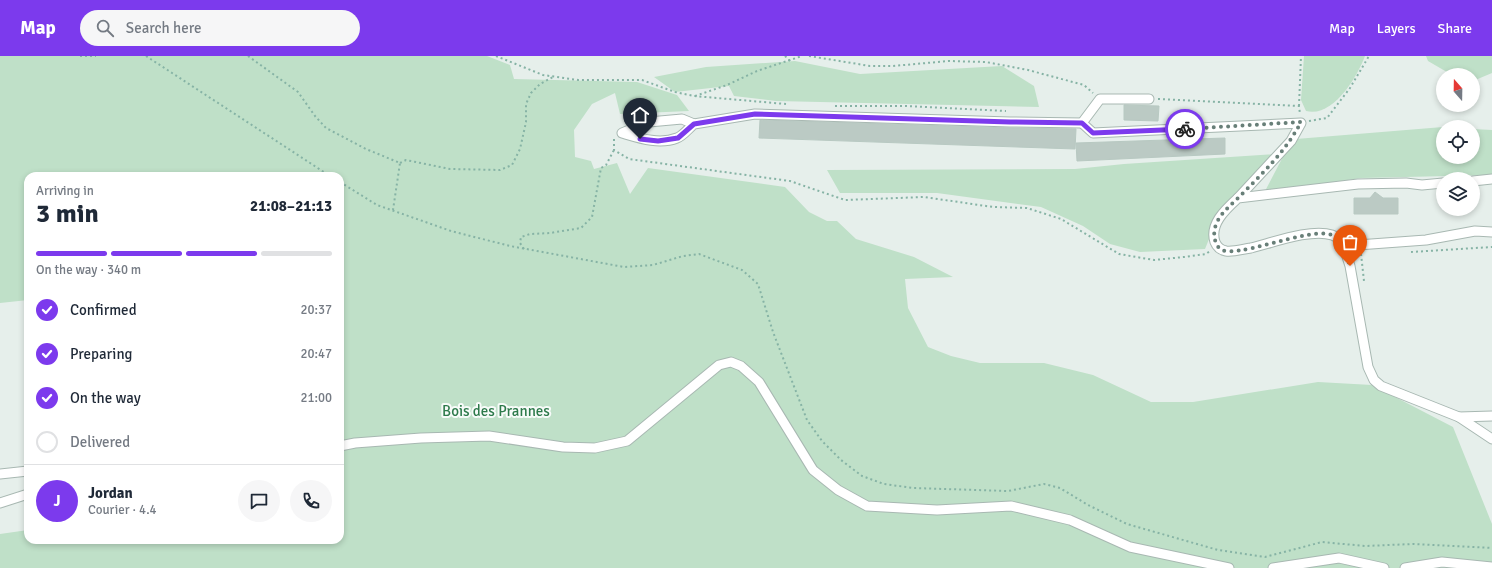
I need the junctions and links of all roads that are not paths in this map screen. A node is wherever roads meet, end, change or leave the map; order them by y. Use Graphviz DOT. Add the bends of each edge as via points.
graph roads {
  1 [pos="1149,99"];
  2 [pos="1082,123"];
  3 [pos="694,124"];
  4 [pos="1492,179"];
  5 [pos="1480,180"];
  6 [pos="1436,183"];
  7 [pos="1238,198"];
  8 [pos="1492,232"];
  9 [pos="1344,246"];
  10 [pos="1492,416"];
  11 [pos="1459,417"];
  12 [pos="1492,439"];
  13 [pos="344,445"];
  14 [pos="24,471"];
  15 [pos="0,474"];
  16 [pos="24,495"];
  17 [pos="0,503"];
  18 [pos="1492,567"];
  19 [pos="1228,568"];
  20 [pos="1273,568"];
  21 [pos="1384,568"];
  22 [pos="1405,568"];
  1 -- 2 [label="street" via="1100,99"];
  2 -- 3 [label="street" via="755,114"];
  2 -- 7 [label="street" via="1093,133 1301,122 1291,141"];
  3 -- 3 [label="street" via="682,120 649,122 622,133 658,141 678,138"];
  4 -- 5 [label="street"];
  6 -- 7 [label="street" via="1358,184"];
  7 -- 9 [label="street" via="1217,222 1214,235 1221,250 1245,249 1312,234 1331,235 1342,241"];
  8 -- 9 [label="street" via="1475,231 1426,240"];
  9 -- 11 [label="street" via="1368,367 1374,380 1381,386"];
  10 -- 11 [label="street"];
  11 -- 12 [label="street"];
  13 -- 19 [label="street" via="421,438 489,436 563,447 595,448 627,441 719,365 731,362 741,366 759,382 813,470 838,490 867,506 937,510 1011,506 1070,520 1130,547"];
  14 -- 15 [label="street"];
  16 -- 17 [label="street"];
  18 -- 22 [label="street" via="1442,562"];
  20 -- 21 [label="street" via="1339,558"];
}
